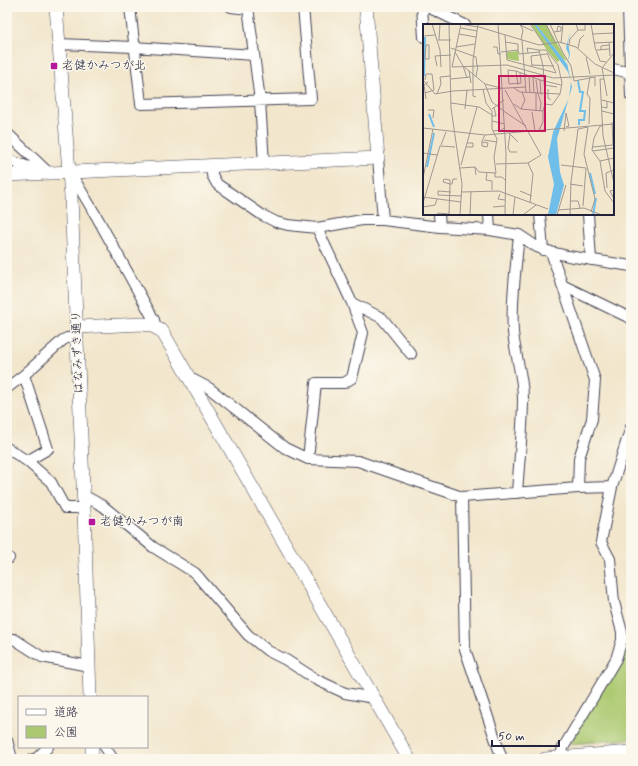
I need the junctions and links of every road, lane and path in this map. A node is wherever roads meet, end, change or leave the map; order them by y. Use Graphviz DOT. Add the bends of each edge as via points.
graph roads {
  1 [pos="56,7"];
  2 [pos="130,7"];
  3 [pos="231,7"];
  4 [pos="303,7"];
  5 [pos="366,7"];
  6 [pos="422,7"];
  7 [pos="428,7"];
  8 [pos="628,7"];
  9 [pos="248,8"];
  10 [pos="423,24"];
  11 [pos="463,24"];
  12 [pos="59,44"];
  13 [pos="133,46"];
  14 [pos="254,54"];
  15 [pos="614,69"];
  16 [pos="630,73"];
  17 [pos="631,96"];
  18 [pos="260,101"];
  19 [pos="7,133"];
  20 [pos="378,158"];
  21 [pos="7,160"];
  22 [pos="264,163"];
  23 [pos="212,166"];
  24 [pos="70,172"];
  25 [pos="49,173"];
  26 [pos="7,175"];
  27 [pos="438,215"];
  28 [pos="489,215"];
  29 [pos="540,215"];
  30 [pos="588,215"];
  31 [pos="383,220"];
  32 [pos="440,227"];
  33 [pos="317,228"];
  34 [pos="490,230"];
  35 [pos="519,235"];
  36 [pos="547,251"];
  37 [pos="591,260"];
  38 [pos="631,266"];
  39 [pos="562,285"];
  40 [pos="352,303"];
  41 [pos="630,318"];
  42 [pos="156,327"];
  43 [pos="77,332"];
  44 [pos="411,354"];
  45 [pos="24,375"];
  46 [pos="190,378"];
  47 [pos="7,388"];
  48 [pos="631,427"];
  49 [pos="7,448"];
  50 [pos="308,459"];
  51 [pos="27,461"];
  52 [pos="612,487"];
  53 [pos="578,488"];
  54 [pos="517,493"];
  55 [pos="462,497"];
  56 [pos="84,501"];
  57 [pos="7,639"];
  58 [pos="89,666"];
  59 [pos="90,696"];
  60 [pos="374,698"];
  61 [pos="7,740"];
  62 [pos="47,748"];
  63 [pos="92,748"];
  64 [pos="106,748"];
  65 [pos="631,752"];
  66 [pos="560,758"];
  67 [pos="12,759"];
  68 [pos="33,759"];
  69 [pos="92,759"];
  70 [pos="114,759"];
  71 [pos="409,759"];
  72 [pos="502,759"];
  73 [pos="545,759"];
  1 -- 12 [label="street, はなみずき通り"];
  2 -- 13 [label="street"];
  3 -- 9 [label="street"];
  4 -- 18 [label="street" via="311,99"];
  5 -- 20 [label="street"];
  6 -- 10 [label="street"];
  7 -- 11 [label="street"];
  8 -- 16 [label="street"];
  9 -- 14 [label="street"];
  12 -- 13 [label="street"];
  12 -- 24 [label="street, はなみずき通り"];
  13 -- 14 [label="street"];
  13 -- 18 [label="street" via="141,104"];
  14 -- 18 [label="street"];
  15 -- 16 [label="street"];
  16 -- 17 [label="street"];
  18 -- 22 [label="street"];
  19 -- 25 [label="street"];
  20 -- 22 [label="street"];
  20 -- 31 [label="street"];
  21 -- 25 [label="street"];
  22 -- 23 [label="street"];
  23 -- 24 [label="street"];
  23 -- 33 [label="street" via="212,175 217,184 262,215 288,225"];
  24 -- 25 [label="street"];
  24 -- 42 [label="street"];
  24 -- 43 [label="street, はなみずき通り"];
  25 -- 26 [label="street"];
  27 -- 32 [label="street"];
  28 -- 34 [label="street"];
  29 -- 36 [label="street"];
  30 -- 37 [label="street"];
  31 -- 32 [label="street"];
  31 -- 33 [label="street" via="362,220"];
  32 -- 34 [label="street"];
  33 -- 40 [label="street"];
  34 -- 35 [label="street"];
  35 -- 36 [label="street"];
  35 -- 54 [label="street" via="513,306 513,332 523,398"];
  36 -- 37 [label="street"];
  36 -- 39 [label="street"];
  37 -- 38 [label="street"];
  39 -- 41 [label="street"];
  39 -- 53 [label="street" via="595,380 592,419 579,458"];
  40 -- 44 [label="street" via="382,318"];
  40 -- 50 [label="street" via="363,333 352,378 344,383 316,383"];
  42 -- 43 [label="street" via="143,324"];
  42 -- 46 [label="street" via="162,331"];
  43 -- 45 [label="street" via="63,340"];
  43 -- 56 [label="street, はなみずき通り"];
  45 -- 47 [label="street"];
  45 -- 51 [label="street" via="48,449"];
  46 -- 50 [label="street" via="209,388 285,448"];
  46 -- 60 [label="street"];
  48 -- 52 [label="street"];
  49 -- 51 [label="street"];
  50 -- 55 [label="street" via="358,461"];
  51 -- 56 [label="street" via="51,482 65,508"];
  52 -- 53 [label="street"];
  52 -- 66 [label="street" via="601,542 610,559 614,602 622,640 616,659 563,748"];
  53 -- 54 [label="street"];
  54 -- 55 [label="street"];
  55 -- 72 [label="street" via="465,649"];
  56 -- 58 [label="street, はなみずき通り"];
  56 -- 60 [label="street" via="103,506 153,547 195,573 248,635 268,651 345,693"];
  57 -- 58 [label="street" via="14,640 42,657"];
  58 -- 59 [label="street, はなみずき通り"];
  60 -- 71 [label="street"];
  61 -- 67 [label="street"];
  62 -- 68 [label="street"];
  63 -- 69 [label="street"];
  64 -- 70 [label="street"];
  65 -- 66 [label="street"];
  66 -- 73 [label="street"];
}
